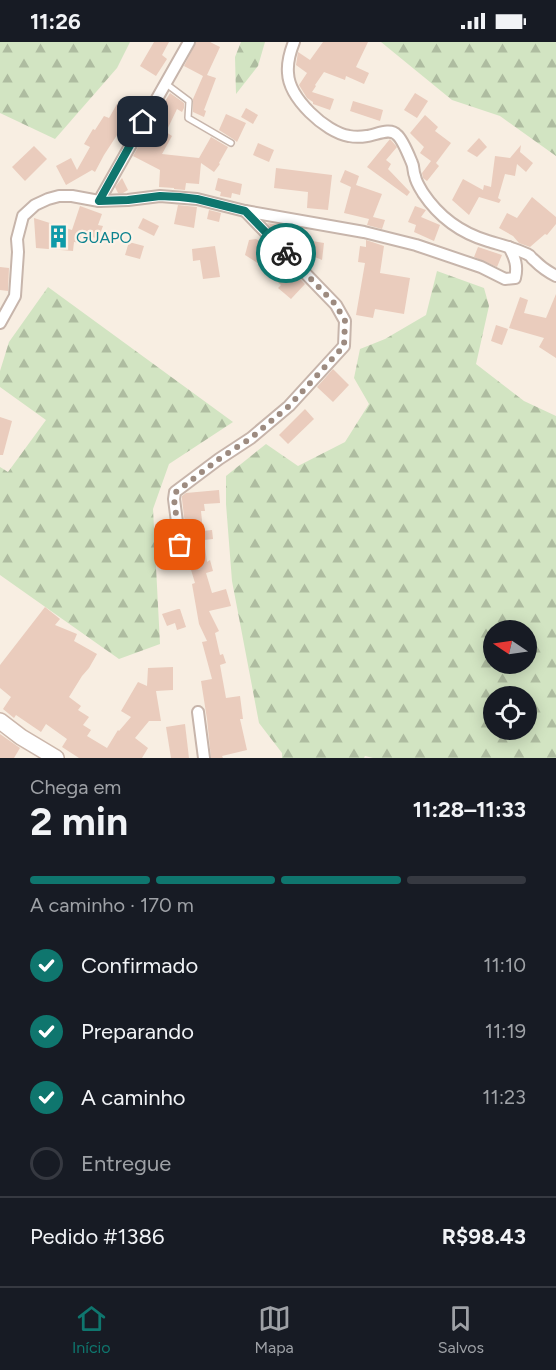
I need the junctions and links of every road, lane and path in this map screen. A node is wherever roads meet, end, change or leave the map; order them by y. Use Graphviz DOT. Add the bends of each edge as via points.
graph roads {
  1 [pos="189,42"];
  2 [pos="294,42"];
  3 [pos="165,83"];
  4 [pos="231,143"];
  5 [pos="99,201"];
  6 [pos="245,211"];
  7 [pos="509,247"];
  8 [pos="556,276"];
  9 [pos="0,323"];
  10 [pos="180,545"];
  11 [pos="198,712"];
  12 [pos="0,721"];
  13 [pos="56,758"];
  14 [pos="204,758"];
  1 -- 3 [label="street"];
  2 -- 7 [label="street" via="288,74 301,103 327,126 347,136 383,132 398,135 413,164 415,177 434,207 457,228"];
  3 -- 4 [label="lane" via="189,101 188,118"];
  3 -- 5 [label="street"];
  5 -- 6 [label="street" via="180,197"];
  5 -- 9 [label="street" via="59,196 35,205 23,216 15,296"];
  6 -- 7 [label="street" via="416,245 505,279 515,278 518,270"];
  6 -- 10 [label="street" via="336,305 345,321 344,346 289,406 176,492"];
  7 -- 8 [label="street" via="530,256"];
  11 -- 14 [label="street"];
  12 -- 13 [label="main road"];
}
